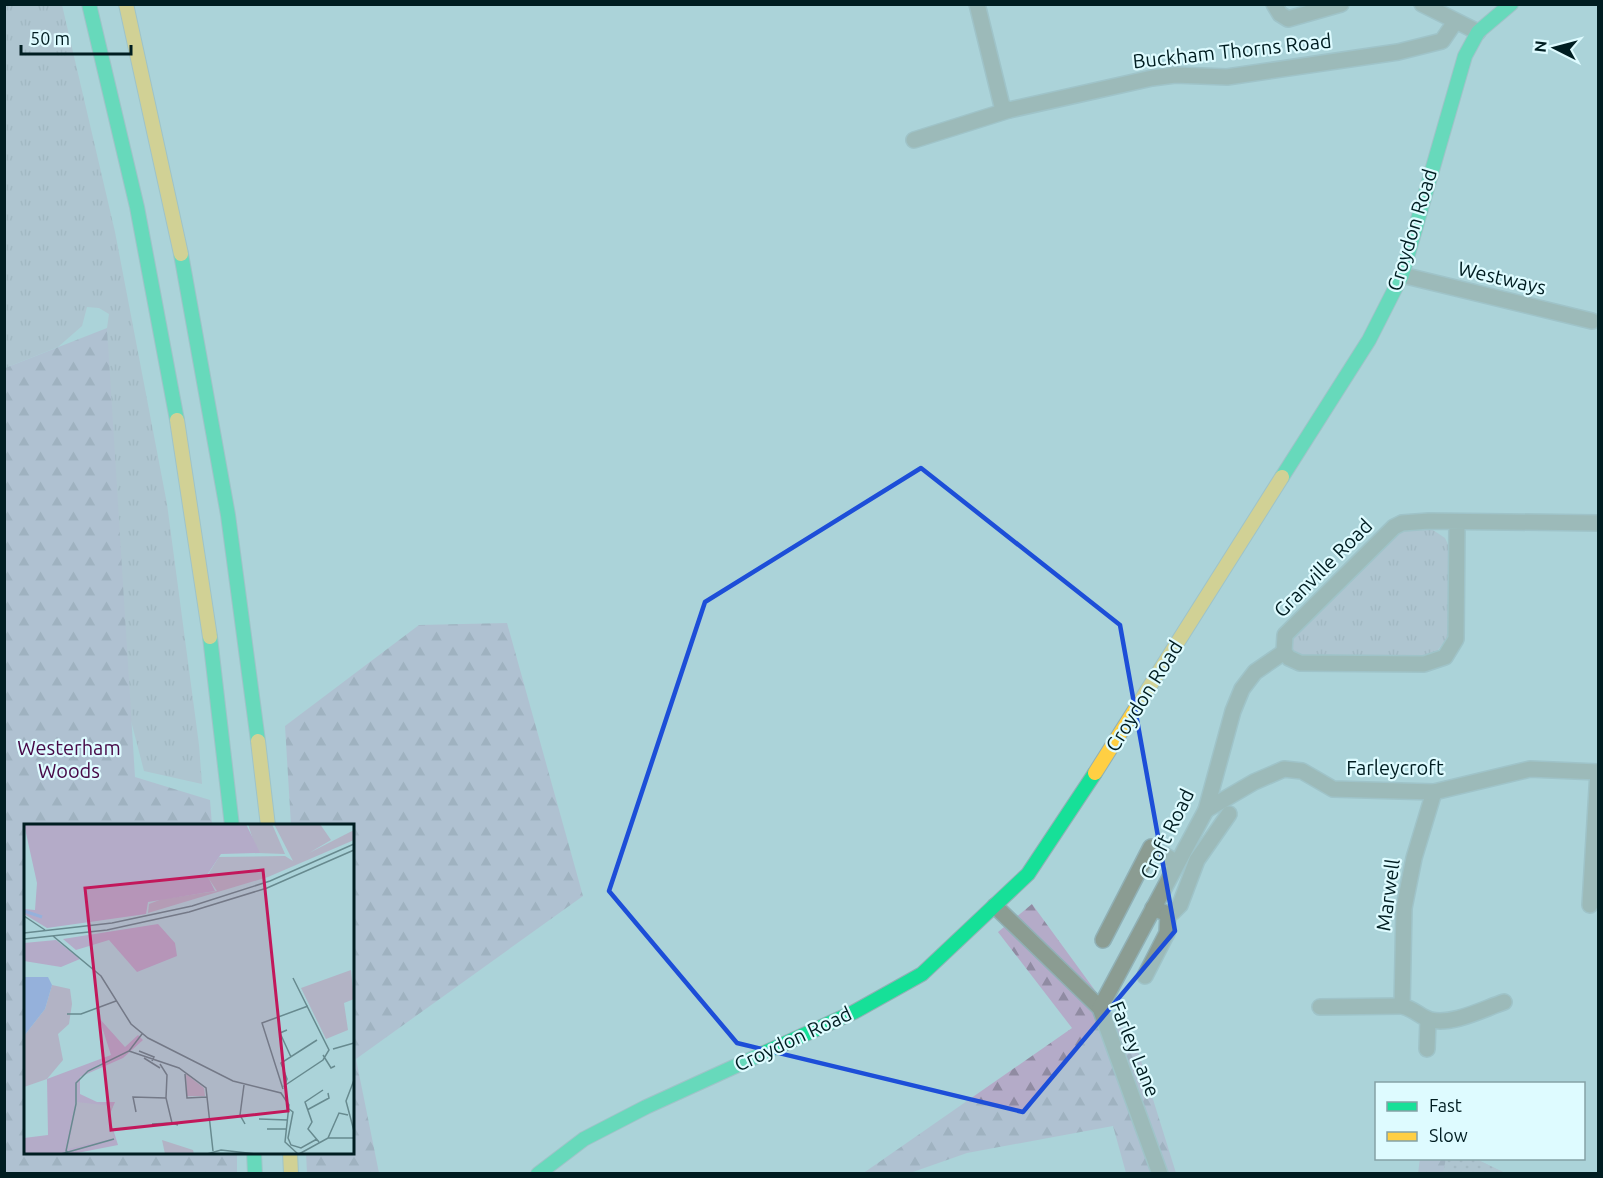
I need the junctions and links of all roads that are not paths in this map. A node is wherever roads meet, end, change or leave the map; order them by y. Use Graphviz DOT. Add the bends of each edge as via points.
graph roads {
  1 [pos="89,4"];
  2 [pos="126,4"];
  3 [pos="977,4"];
  4 [pos="1274,4"];
  5 [pos="1341,4"];
  6 [pos="1422,4"];
  7 [pos="1511,4"];
  8 [pos="1438,8"];
  9 [pos="1455,22"];
  10 [pos="1478,32"];
  11 [pos="1009,110"];
  12 [pos="914,140"];
  13 [pos="1402,275"];
  14 [pos="1592,321"];
  15 [pos="1457,522"];
  16 [pos="1599,523"];
  17 [pos="1284,652"];
  18 [pos="1598,772"];
  19 [pos="1434,792"];
  20 [pos="1206,810"];
  21 [pos="1229,814"];
  22 [pos="232,824"];
  23 [pos="268,824"];
  24 [pos="1177,863"];
  25 [pos="1590,905"];
  26 [pos="995,906"];
  27 [pos="1161,911"];
  28 [pos="1103,940"];
  29 [pos="1145,976"];
  30 [pos="1504,1002"];
  31 [pos="1320,1006"];
  32 [pos="1402,1006"];
  33 [pos="1100,1008"];
  34 [pos="1428,1020"];
  35 [pos="1427,1049"];
  36 [pos="254,1154"];
  37 [pos="290,1154"];
  38 [pos="255,1173"];
  39 [pos="291,1173"];
  40 [pos="538,1173"];
  41 [pos="1160,1173"];
  1 -- 22 [label="main road" via="132,185 176,413 211,640"];
  2 -- 23 [label="main road" via="174,213 209,396 243,610"];
  3 -- 11 [label="street" via="1002,106"];
  4 -- 5 [label="street" via="1288,18"];
  6 -- 8 [label="street"];
  7 -- 10 [label="main road, Croydon Road"];
  8 -- 9 [label="street"];
  9 -- 10 [label="street"];
  9 -- 11 [label="street, Buckham Thorns Road" via="1442,41 1398,52 1227,77 1152,78"];
  10 -- 13 [label="main road, Croydon Road" via="1454,88"];
  11 -- 12 [label="street, Buckham Thorns Road"];
  13 -- 14 [label="street, Westways"];
  13 -- 26 [label="main road, Croydon Road" via="1363,350 1070,812 1028,874"];
  15 -- 16 [label="street, Granville Road"];
  15 -- 17 [label="street, Granville Road" via="1409,522 1394,527 1286,635"];
  15 -- 17 [label="street" via="1456,639 1445,657 1424,664 1300,663"];
  17 -- 20 [label="street, Croft Road" via="1254,672 1242,689"];
  18 -- 19 [label="street, Farleycroft" via="1530,769"];
  18 -- 25 [label="street, Farleycroft"];
  19 -- 20 [label="street, Farleycroft" via="1333,789 1302,771 1284,769"];
  19 -- 32 [label="street, Marwell" via="1404,908"];
  20 -- 24 [label="street, Croft Road"];
  21 -- 27 [label="street" via="1197,860 1180,905 1173,912"];
  24 -- 27 [label="street, Croft Road"];
  24 -- 28 [label="street" via="1151,847"];
  26 -- 33 [label="street, Farley Lane"];
  26 -- 40 [label="main road, Croydon Road" via="922,974 854,1012 636,1112 584,1139"];
  27 -- 29 [label="street" via="1167,933"];
  27 -- 33 [label="street, Croft Road"];
  30 -- 34 [label="street" via="1443,1021"];
  31 -- 32 [label="street"];
  32 -- 34 [label="street" via="1415,1009"];
  33 -- 41 [label="street, Farley Lane"];
  34 -- 35 [label="street"];
  36 -- 38 [label="main road"];
  37 -- 39 [label="main road"];
}
